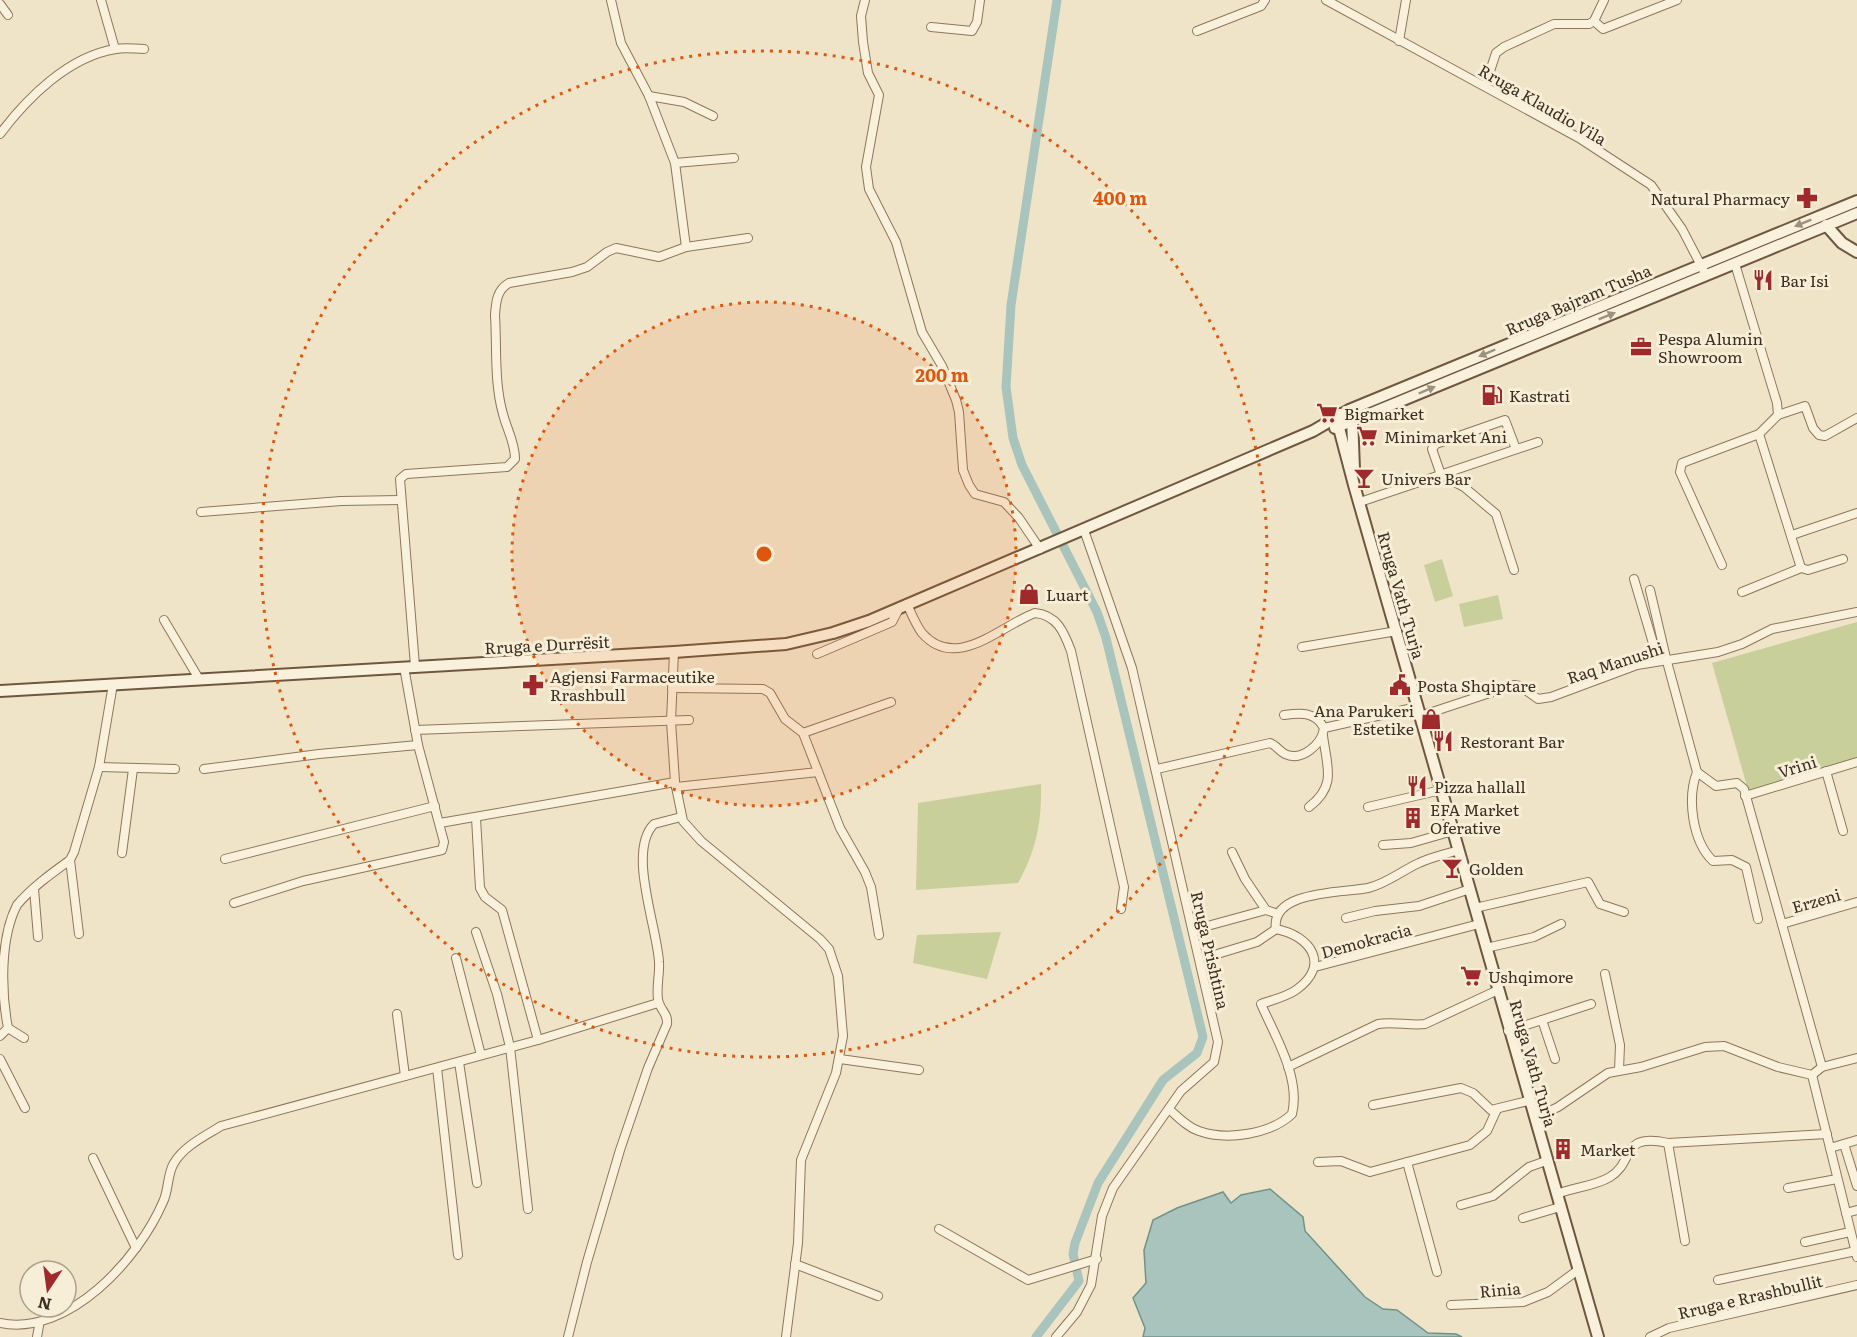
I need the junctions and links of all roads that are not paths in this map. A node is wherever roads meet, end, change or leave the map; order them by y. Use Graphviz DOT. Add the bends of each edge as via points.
graph roads {
  1 [pos="101,0"];
  2 [pos="611,0"];
  3 [pos="865,0"];
  4 [pos="980,0"];
  5 [pos="1265,0"];
  6 [pos="1326,0"];
  7 [pos="1406,0"];
  8 [pos="1604,0"];
  9 [pos="1677,0"];
  10 [pos="0,4"];
  11 [pos="8,15"];
  12 [pos="1594,21"];
  13 [pos="931,27"];
  14 [pos="1197,31"];
  15 [pos="1399,41"];
  16 [pos="115,49"];
  17 [pos="144,49"];
  18 [pos="1485,86"];
  19 [pos="649,96"];
  20 [pos="713,116"];
  21 [pos="0,134"];
  22 [pos="734,158"];
  23 [pos="675,164"];
  24 [pos="1857,201"];
  25 [pos="1857,213"];
  26 [pos="1826,225"];
  27 [pos="748,238"];
  28 [pos="686,247"];
  29 [pos="1857,252"];
  30 [pos="1700,264"];
  31 [pos="1735,264"];
  32 [pos="1706,275"];
  33 [pos="1345,412"];
  34 [pos="1778,415"];
  35 [pos="1857,417"];
  36 [pos="1354,422"];
  37 [pos="1339,428"];
  38 [pos="1314,431"];
  39 [pos="1759,434"];
  40 [pos="1538,442"];
  41 [pos="1516,450"];
  42 [pos="1441,475"];
  43 [pos="1354,485"];
  44 [pos="400,500"];
  45 [pos="1360,502"];
  46 [pos="201,512"];
  47 [pos="1857,513"];
  48 [pos="1080,532"];
  49 [pos="1792,535"];
  50 [pos="1042,548"];
  51 [pos="1842,559"];
  52 [pos="1722,564"];
  53 [pos="1801,568"];
  54 [pos="1514,570"];
  55 [pos="1634,579"];
  56 [pos="1650,590"];
  57 [pos="1742,592"];
  58 [pos="903,605"];
  59 [pos="1857,612"];
  60 [pos="165,620"];
  61 [pos="1397,631"];
  62 [pos="1302,647"];
  63 [pos="674,652"];
  64 [pos="817,654"];
  65 [pos="1662,659"];
  66 [pos="410,667"];
  67 [pos="200,679"];
  68 [pos="113,684"];
  69 [pos="672,688"];
  70 [pos="0,691"];
  71 [pos="891,702"];
  72 [pos="1419,712"];
  73 [pos="1284,715"];
  74 [pos="689,720"];
  75 [pos="671,721"];
  76 [pos="415,730"];
  77 [pos="1323,732"];
  78 [pos="803,733"];
  79 [pos="418,745"];
  80 [pos="1857,762"];
  81 [pos="99,767"];
  82 [pos="133,769"];
  83 [pos="175,769"];
  84 [pos="204,769"];
  85 [pos="1157,769"];
  86 [pos="1826,771"];
  87 [pos="818,772"];
  88 [pos="1697,772"];
  89 [pos="676,785"];
  90 [pos="1441,790"];
  91 [pos="1745,796"];
  92 [pos="435,806"];
  93 [pos="1310,807"];
  94 [pos="1368,807"];
  95 [pos="681,817"];
  96 [pos="476,818"];
  97 [pos="440,823"];
  98 [pos="1453,831"];
  99 [pos="1843,831"];
  100 [pos="1383,845"];
  101 [pos="1459,850"];
  102 [pos="1232,852"];
  103 [pos="122,854"];
  104 [pos="225,859"];
  105 [pos="70,860"];
  106 [pos="34,889"];
  107 [pos="1470,889"];
  108 [pos="1857,902"];
  109 [pos="234,903"];
  110 [pos="1475,908"];
  111 [pos="1121,909"];
  112 [pos="1266,910"];
  113 [pos="1624,912"];
  114 [pos="1278,914"];
  115 [pos="1346,918"];
  116 [pos="1758,919"];
  117 [pos="1479,924"];
  118 [pos="1561,924"];
  119 [pos="1782,924"];
  120 [pos="1211,925"];
  121 [pos="1276,929"];
  122 [pos="476,932"];
  123 [pos="79,934"];
  124 [pos="879,934"];
  125 [pos="39,937"];
  126 [pos="1486,948"];
  127 [pos="1214,955"];
  128 [pos="456,958"];
  129 [pos="1315,967"];
  130 [pos="1605,974"];
  131 [pos="1498,990"];
  132 [pos="658,1003"];
  133 [pos="1591,1004"];
  134 [pos="397,1014"];
  135 [pos="1542,1020"];
  136 [pos="8,1028"];
  137 [pos="1508,1031"];
  138 [pos="0,1036"];
  139 [pos="24,1038"];
  140 [pos="538,1040"];
  141 [pos="510,1047"];
  142 [pos="481,1055"];
  143 [pos="1857,1058"];
  144 [pos="0,1059"];
  145 [pos="840,1059"];
  146 [pos="1555,1059"];
  147 [pos="459,1062"];
  148 [pos="1288,1067"];
  149 [pos="1822,1067"];
  150 [pos="437,1068"];
  151 [pos="919,1070"];
  152 [pos="1619,1070"];
  153 [pos="1812,1075"];
  154 [pos="405,1076"];
  155 [pos="1528,1101"];
  156 [pos="1373,1105"];
  157 [pos="25,1108"];
  158 [pos="1168,1109"];
  159 [pos="1497,1109"];
  160 [pos="1534,1118"];
  161 [pos="1827,1134"];
  162 [pos="1857,1140"];
  163 [pos="1668,1143"];
  164 [pos="1844,1144"];
  165 [pos="1830,1148"];
  166 [pos="93,1158"];
  167 [pos="1318,1161"];
  168 [pos="1546,1161"];
  169 [pos="1407,1162"];
  170 [pos="1837,1179"];
  171 [pos="477,1183"];
  172 [pos="1857,1186"];
  173 [pos="1788,1188"];
  174 [pos="1557,1194"];
  175 [pos="1461,1205"];
  176 [pos="1560,1207"];
  177 [pos="528,1209"];
  178 [pos="1857,1210"];
  179 [pos="1846,1213"];
  180 [pos="1522,1218"];
  181 [pos="939,1229"];
  182 [pos="1850,1232"];
  183 [pos="1684,1241"];
  184 [pos="1805,1242"];
  185 [pos="136,1248"];
  186 [pos="1856,1254"];
  187 [pos="458,1255"];
  188 [pos="1097,1259"];
  189 [pos="795,1264"];
  190 [pos="1578,1270"];
  191 [pos="1437,1272"];
  192 [pos="1718,1280"];
  193 [pos="1857,1285"];
  194 [pos="878,1296"];
  195 [pos="1451,1305"];
  196 [pos="0,1323"];
  197 [pos="39,1326"];
  198 [pos="37,1337"];
  199 [pos="568,1337"];
  200 [pos="786,1337"];
  201 [pos="1056,1337"];
  202 [pos="1598,1337"];
  203 [pos="1650,1337"];
  1 -- 16 [label="street"];
  2 -- 19 [label="street" via="621,43"];
  3 -- 50 [label="street" via="861,16 868,73 879,95 866,168 869,189 896,242 922,332 956,400 963,470 969,486 975,494 1004,502"];
  4 -- 13 [label="street" via="972,31"];
  5 -- 14 [label="street" via="1261,6"];
  6 -- 15 [label="street, Rruga Klaudio Vila"];
  7 -- 15 [label="street"];
  8 -- 12 [label="street"];
  9 -- 12 [label="street" via="1603,29"];
  10 -- 11 [label="street"];
  12 -- 18 [label="street" via="1554,24 1504,47 1496,53"];
  15 -- 18 [label="street, Rruga Klaudio Vila"];
  16 -- 17 [label="street"];
  16 -- 21 [label="street" via="55,76 21,106"];
  18 -- 30 [label="street, Rruga Klaudio Vila" via="1579,138 1651,185 1682,229"];
  19 -- 20 [label="street" via="684,102"];
  19 -- 23 [label="street"];
  22 -- 23 [label="street"];
  23 -- 28 [label="street"];
  24 -- 30 [label="main road, Rruga Bajram Tusha, one-way"];
  25 -- 26 [label="main road, Rruga Bajram Tusha"];
  26 -- 29 [label="main road" via="1842,243"];
  26 -- 31 [label="main road, Rruga Bajram Tusha"];
  27 -- 28 [label="street"];
  28 -- 44 [label="street" via="659,257 616,248 580,270 502,287 495,315 499,386 515,459 507,467 406,474 400,479"];
  30 -- 32 [label="street, Rruga Klaudio Vila"];
  30 -- 33 [label="main road, Rruga Bajram Tusha, one-way"];
  31 -- 32 [label="main road, Rruga Bajram Tusha"];
  31 -- 34 [label="street"];
  36 -- 32 [label="main road, Rruga Bajram Tusha, one-way"];
  33 -- 36 [label="main road"];
  33 -- 37 [label="main road, Rruga Vath Turja"];
  33 -- 38 [label="main road, Rruga Bajram Tusha"];
  34 -- 35 [label="street" via="1805,406 1813,428 1825,436"];
  34 -- 39 [label="street"];
  36 -- 37 [label="main road, Rruga Bajram Tusha"];
  36 -- 43 [label="main road, Rruga Vath Turja"];
  37 -- 38 [label="main road, Rruga Bajram Tusha"];
  37 -- 43 [label="main road, Rruga Vath Turja"];
  38 -- 48 [label="main road, Rruga Bajram Tusha"];
  39 -- 49 [label="street"];
  39 -- 52 [label="street" via="1682,463 1680,472"];
  40 -- 41 [label="street"];
  41 -- 42 [label="street"];
  41 -- 42 [label="street" via="1507,422 1502,420 1434,445"];
  42 -- 45 [label="street"];
  42 -- 54 [label="street" via="1464,487 1496,514"];
  43 -- 45 [label="main road, Rruga Vath Turja"];
  44 -- 46 [label="street"];
  44 -- 66 [label="street"];
  45 -- 61 [label="main road, Rruga Vath Turja"];
  47 -- 49 [label="street"];
  48 -- 50 [label="main road, Rruga e Durrësit"];
  48 -- 85 [label="street, Rruga Prishtina" via="1132,668"];
  49 -- 53 [label="street"];
  50 -- 58 [label="main road, Rruga e Durrësit"];
  51 -- 53 [label="street" via="1808,570"];
  53 -- 57 [label="street"];
  55 -- 65 [label="street"];
  56 -- 65 [label="street"];
  58 -- 63 [label="main road, Rruga e Durrësit" via="869,621 809,640"];
  58 -- 64 [label="street" via="892,622"];
  58 -- 111 [label="street" via="921,632 934,643 949,648 965,648 1035,613 1051,617 1061,629 1071,651 1124,887"];
  59 -- 65 [label="street, Raq Manushi" via="1772,629 1718,652"];
  60 -- 67 [label="street"];
  61 -- 62 [label="street"];
  61 -- 72 [label="main road, Rruga Vath Turja"];
  63 -- 66 [label="main road, Rruga e Durrësit"];
  63 -- 69 [label="street"];
  65 -- 72 [label="street, Raq Manushi" via="1544,698 1533,697 1514,685"];
  65 -- 88 [label="street"];
  66 -- 67 [label="main road, Rruga e Durrësit"];
  66 -- 76 [label="street"];
  67 -- 68 [label="main road, Rruga e Durrësit"];
  68 -- 70 [label="main road, Rruga e Durrësit"];
  68 -- 81 [label="street"];
  69 -- 75 [label="street"];
  69 -- 78 [label="street" via="763,689 770,693 785,719"];
  71 -- 78 [label="street"];
  72 -- 77 [label="street, Raq Manushi"];
  72 -- 90 [label="main road, Rruga Vath Turja"];
  73 -- 77 [label="street" via="1307,713 1320,722"];
  74 -- 75 [label="street"];
  75 -- 76 [label="street"];
  75 -- 89 [label="street"];
  76 -- 79 [label="street"];
  77 -- 85 [label="street" via="1315,747 1298,755 1286,754 1269,743"];
  77 -- 93 [label="street" via="1328,789"];
  78 -- 87 [label="street"];
  79 -- 84 [label="street"];
  79 -- 92 [label="street"];
  80 -- 86 [label="street, Vrini"];
  81 -- 82 [label="street"];
  81 -- 105 [label="street"];
  82 -- 83 [label="street"];
  82 -- 103 [label="street"];
  85 -- 158 [label="street, Rruga Prishtina" via="1218,1042 1214,1062 1181,1091"];
  86 -- 91 [label="street, Vrini"];
  86 -- 99 [label="street"];
  87 -- 89 [label="street"];
  87 -- 124 [label="street" via="840,828 865,872"];
  88 -- 91 [label="street" via="1716,786 1737,783"];
  88 -- 116 [label="street" via="1692,787 1693,813 1705,854 1713,861 1732,860 1746,867"];
  89 -- 95 [label="street"];
  89 -- 96 [label="street"];
  90 -- 94 [label="street"];
  90 -- 98 [label="main road, Rruga Vath Turja"];
  91 -- 119 [label="street"];
  92 -- 97 [label="street"];
  92 -- 104 [label="street"];
  95 -- 132 [label="street" via="654,824 643,842 642,863 659,962"];
  95 -- 145 [label="street" via="701,841 805,925 828,949 838,976 842,1011"];
  96 -- 97 [label="street"];
  96 -- 140 [label="street" via="480,888 502,910"];
  97 -- 109 [label="street" via="444,846 439,852 324,876"];
  98 -- 100 [label="street" via="1411,843"];
  98 -- 101 [label="main road, Rruga Vath Turja"];
  101 -- 107 [label="main road, Rruga Vath Turja"];
  101 -- 114 [label="street" via="1420,862 1368,888 1347,888 1292,902"];
  102 -- 112 [label="street"];
  105 -- 106 [label="street"];
  105 -- 123 [label="street"];
  106 -- 125 [label="street"];
  106 -- 136 [label="street" via="17,905 3,936 2,1008"];
  107 -- 110 [label="main road, Rruga Vath Turja"];
  107 -- 115 [label="street" via="1419,906"];
  108 -- 119 [label="street, Erzeni"];
  110 -- 113 [label="street" via="1588,882 1600,904"];
  110 -- 117 [label="main road, Rruga Vath Turja"];
  112 -- 114 [label="street"];
  112 -- 120 [label="street"];
  114 -- 121 [label="street"];
  117 -- 126 [label="main road, Rruga Vath Turja"];
  117 -- 129 [label="street, Demokracia"];
  118 -- 126 [label="street" via="1534,938"];
  119 -- 149 [label="street"];
  121 -- 127 [label="street" via="1257,942"];
  121 -- 129 [label="street, Demokracia" via="1307,945 1314,954"];
  122 -- 141 [label="street"];
  126 -- 131 [label="main road, Rruga Vath Turja"];
  128 -- 142 [label="street"];
  129 -- 148 [label="street" via="1295,991 1261,1004"];
  130 -- 152 [label="street" via="1620,1045"];
  131 -- 137 [label="main road, Rruga Vath Turja"];
  131 -- 148 [label="street" via="1425,1024 1378,1024"];
  132 -- 140 [label="street"];
  132 -- 199 [label="street" via="668,1017 664,1034 620,1150"];
  133 -- 135 [label="street"];
  134 -- 154 [label="street"];
  135 -- 137 [label="street"];
  135 -- 146 [label="street"];
  136 -- 138 [label="street"];
  136 -- 139 [label="street"];
  137 -- 155 [label="main road, Rruga Vath Turja"];
  140 -- 141 [label="street"];
  141 -- 142 [label="street"];
  141 -- 177 [label="street"];
  142 -- 147 [label="street"];
  143 -- 149 [label="street"];
  144 -- 157 [label="street"];
  145 -- 151 [label="street"];
  145 -- 189 [label="street" via="801,1160"];
  147 -- 150 [label="street"];
  147 -- 171 [label="street"];
  148 -- 158 [label="street" via="1295,1105 1292,1114 1274,1126 1227,1135 1210,1134 1186,1124"];
  149 -- 153 [label="street"];
  150 -- 154 [label="street"];
  150 -- 187 [label="street"];
  152 -- 153 [label="street" via="1641,1067 1686,1051 1724,1046 1769,1064"];
  152 -- 160 [label="street" via="1599,1077 1558,1107"];
  153 -- 161 [label="street"];
  154 -- 185 [label="street" via="213,1131 174,1162 163,1203"];
  155 -- 159 [label="street"];
  155 -- 160 [label="main road, Rruga Vath Turja"];
  156 -- 159 [label="street" via="1461,1088 1473,1093 1491,1110"];
  158 -- 188 [label="street, Rruga Prishtina" via="1106,1201"];
  159 -- 169 [label="street" via="1487,1131 1474,1143"];
  160 -- 168 [label="main road, Rruga Vath Turja"];
  161 -- 163 [label="street"];
  161 -- 165 [label="street"];
  162 -- 164 [label="street"];
  163 -- 174 [label="street" via="1639,1143 1628,1151 1613,1175 1594,1185"];
  163 -- 183 [label="street"];
  164 -- 165 [label="street"];
  164 -- 172 [label="street"];
  165 -- 170 [label="street"];
  166 -- 185 [label="street"];
  167 -- 169 [label="street" via="1341,1161 1370,1172"];
  168 -- 174 [label="main road, Rruga Vath Turja"];
  168 -- 175 [label="street" via="1522,1171 1492,1196"];
  169 -- 191 [label="street"];
  170 -- 173 [label="street"];
  170 -- 179 [label="street"];
  174 -- 176 [label="main road, Rruga Vath Turja"];
  176 -- 180 [label="street"];
  176 -- 190 [label="main road, Rruga Vath Turja"];
  178 -- 179 [label="street"];
  179 -- 182 [label="street"];
  181 -- 188 [label="street" via="1028,1280"];
  182 -- 184 [label="street"];
  182 -- 186 [label="street"];
  185 -- 197 [label="street" via="104,1288 86,1302"];
  186 -- 192 [label="street"];
  188 -- 201 [label="street, Rruga Prishtina" via="1085,1298"];
  189 -- 194 [label="street"];
  189 -- 200 [label="street"];
  190 -- 195 [label="street, Rinia" via="1548,1292 1523,1302"];
  190 -- 202 [label="main road, Rruga Vath Turja"];
  193 -- 203 [label="street, Rruga e Rrashbullit" via="1669,1328"];
  196 -- 197 [label="street"];
  197 -- 198 [label="street"];
}
